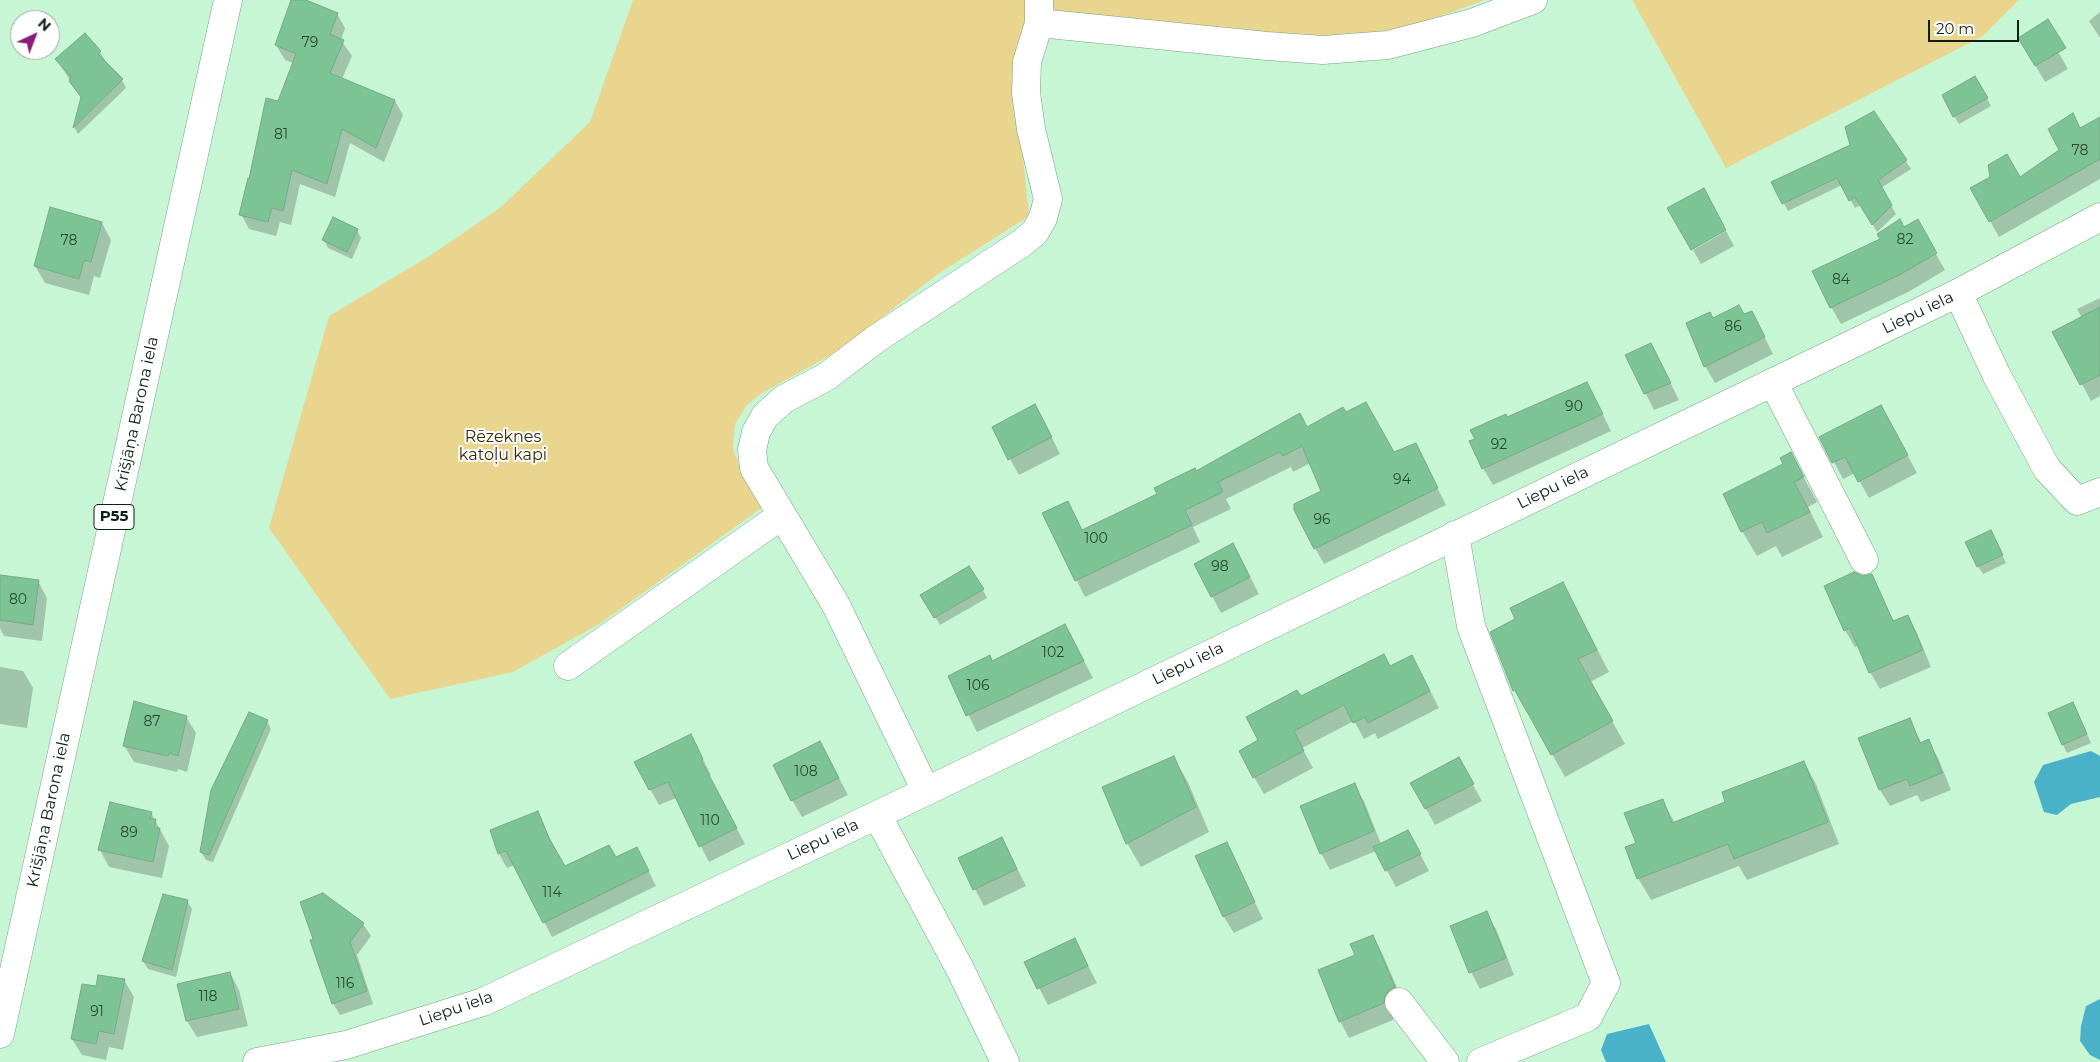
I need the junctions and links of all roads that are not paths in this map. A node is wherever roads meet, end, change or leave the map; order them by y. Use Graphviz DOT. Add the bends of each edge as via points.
graph roads {
  1 [pos="228,0"];
  2 [pos="1533,0"];
  3 [pos="1039,12"];
  4 [pos="2100,217"];
  5 [pos="1958,293"];
  6 [pos="1774,382"];
  7 [pos="2100,492"];
  8 [pos="782,515"];
  9 [pos="1455,535"];
  10 [pos="1864,560"];
  11 [pos="568,666"];
  12 [pos="926,791"];
  13 [pos="877,815"];
  14 [pos="1400,1002"];
  15 [pos="0,1034"];
  16 [pos="257,1062"];
  17 [pos="1005,1062"];
  18 [pos="1446,1062"];
  19 [pos="1481,1062"];
  1 -- 15 [label="street, Krišjāņa Barona iela / P55"];
  2 -- 3 [label="street" via="1472,23 1388,45 1323,50"];
  3 -- 8 [label="street" via="1027,62 1026,92 1048,199 1043,218 1035,232 1022,243 876,339 826,377 784,399 765,416 756,432 752,450 754,468"];
  4 -- 5 [label="street, Liepu iela"];
  5 -- 6 [label="street, Liepu iela"];
  5 -- 7 [label="street" via="2047,470 2077,501"];
  6 -- 9 [label="street, Liepu iela"];
  6 -- 10 [label="street"];
  8 -- 11 [label="street"];
  8 -- 12 [label="street" via="836,605"];
  9 -- 12 [label="street, Liepu iela"];
  9 -- 19 [label="street" via="1472,626 1606,984 1588,1017"];
  12 -- 13 [label="street, Liepu iela"];
  13 -- 16 [label="street, Liepu iela" via="484,1002 346,1045"];
  13 -- 17 [label="street" via="960,968"];
  14 -- 18 [label="street"];
}
